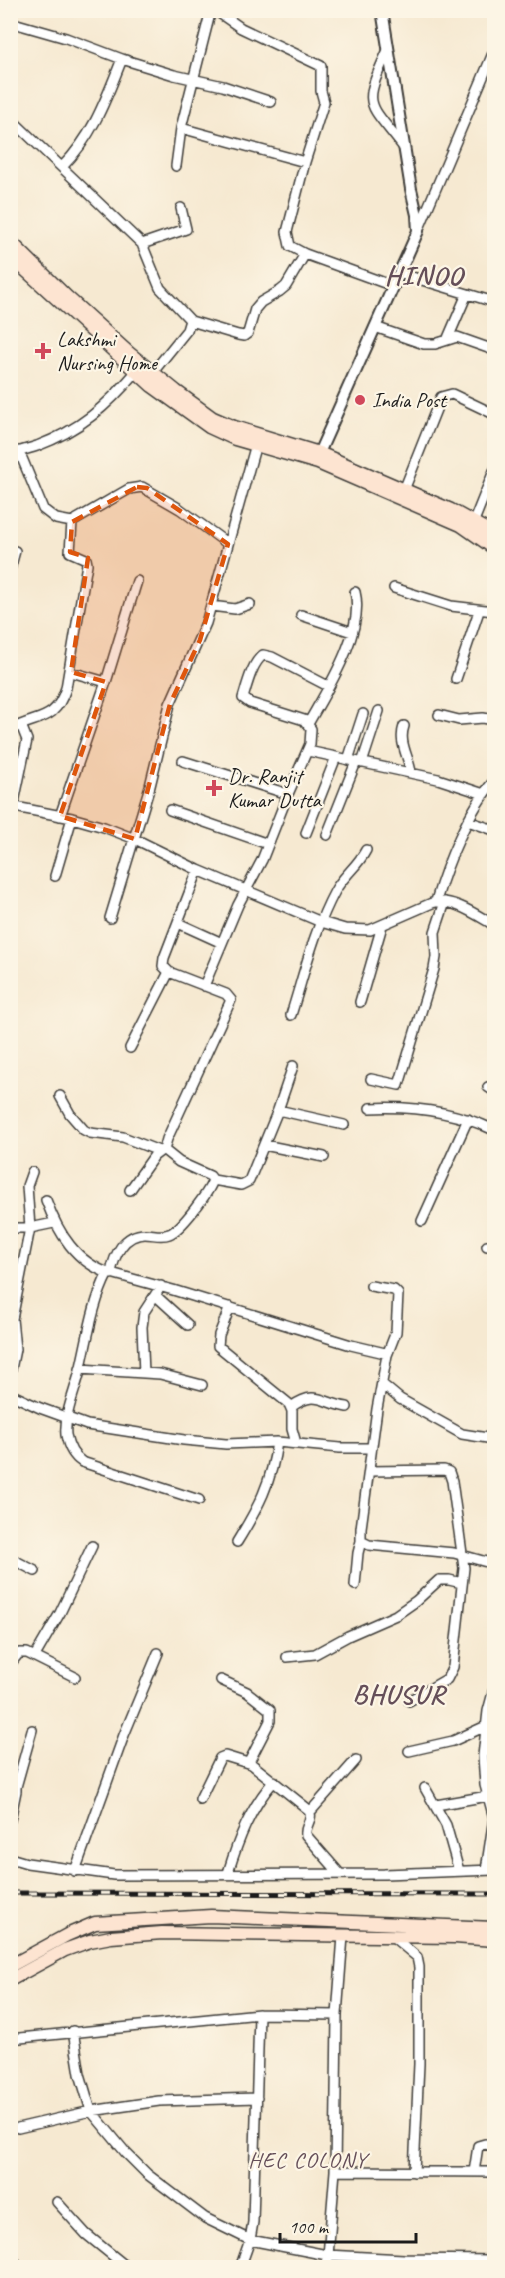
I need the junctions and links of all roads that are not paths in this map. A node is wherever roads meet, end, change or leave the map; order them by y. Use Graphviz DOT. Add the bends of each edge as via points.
graph roads {
  1 [pos="213,10"];
  2 [pos="382,10"];
  3 [pos="10,22"];
  4 [pos="388,50"];
  5 [pos="495,51"];
  6 [pos="122,59"];
  7 [pos="193,78"];
  8 [pos="271,102"];
  9 [pos="10,118"];
  10 [pos="181,128"];
  11 [pos="406,150"];
  12 [pos="305,162"];
  13 [pos="176,166"];
  14 [pos="62,167"];
  15 [pos="181,208"];
  16 [pos="418,231"];
  17 [pos="10,241"];
  18 [pos="142,244"];
  19 [pos="305,254"];
  20 [pos="10,256"];
  21 [pos="399,273"];
  22 [pos="393,286"];
  23 [pos="467,294"];
  24 [pos="495,302"];
  25 [pos="191,321"];
  26 [pos="375,327"];
  27 [pos="448,338"];
  28 [pos="495,350"];
  29 [pos="136,372"];
  30 [pos="153,372"];
  31 [pos="495,414"];
  32 [pos="256,444"];
  33 [pos="15,453"];
  34 [pos="319,453"];
  35 [pos="495,471"];
  36 [pos="405,490"];
  37 [pos="474,521"];
  38 [pos="72,522"];
  39 [pos="495,534"];
  40 [pos="228,544"];
  41 [pos="495,548"];
  42 [pos="15,551"];
  43 [pos="10,569"];
  44 [pos="136,581"];
  45 [pos="394,588"];
  46 [pos="355,592"];
  47 [pos="250,604"];
  48 [pos="211,606"];
  49 [pos="478,611"];
  50 [pos="495,611"];
  51 [pos="301,615"];
  52 [pos="352,632"];
  53 [pos="70,672"];
  54 [pos="456,679"];
  55 [pos="106,682"];
  56 [pos="328,686"];
  57 [pos="379,711"];
  58 [pos="363,714"];
  59 [pos="439,715"];
  60 [pos="495,720"];
  61 [pos="308,724"];
  62 [pos="21,725"];
  63 [pos="404,726"];
  64 [pos="10,730"];
  65 [pos="308,751"];
  66 [pos="336,758"];
  67 [pos="183,761"];
  68 [pos="356,762"];
  69 [pos="411,773"];
  70 [pos="495,781"];
  71 [pos="288,794"];
  72 [pos="484,794"];
  73 [pos="11,806"];
  74 [pos="170,810"];
  75 [pos="60,816"];
  76 [pos="72,818"];
  77 [pos="468,821"];
  78 [pos="495,830"];
  79 [pos="306,833"];
  80 [pos="327,835"];
  81 [pos="135,839"];
  82 [pos="268,844"];
  83 [pos="366,850"];
  84 [pos="198,870"];
  85 [pos="55,876"];
  86 [pos="246,890"];
  87 [pos="441,902"];
  88 [pos="110,918"];
  89 [pos="321,922"];
  90 [pos="178,923"];
  91 [pos="495,925"];
  92 [pos="382,926"];
  93 [pos="222,943"];
  94 [pos="169,972"];
  95 [pos="204,986"];
  96 [pos="360,1002"];
  97 [pos="291,1015"];
  98 [pos="130,1048"];
  99 [pos="293,1066"];
  100 [pos="371,1079"];
  101 [pos="60,1096"];
  102 [pos="370,1108"];
  103 [pos="278,1110"];
  104 [pos="468,1119"];
  105 [pos="344,1125"];
  106 [pos="495,1130"];
  107 [pos="264,1145"];
  108 [pos="162,1150"];
  109 [pos="324,1157"];
  110 [pos="32,1172"];
  111 [pos="213,1179"];
  112 [pos="130,1190"];
  113 [pos="46,1200"];
  114 [pos="422,1221"];
  115 [pos="54,1223"];
  116 [pos="10,1228"];
  117 [pos="30,1228"];
  118 [pos="110,1274"];
  119 [pos="161,1286"];
  120 [pos="371,1286"];
  121 [pos="155,1295"];
  122 [pos="230,1307"];
  123 [pos="188,1325"];
  124 [pos="387,1355"];
  125 [pos="80,1369"];
  126 [pos="144,1372"];
  127 [pos="10,1374"];
  128 [pos="382,1384"];
  129 [pos="202,1385"];
  130 [pos="10,1394"];
  131 [pos="291,1407"];
  132 [pos="346,1407"];
  133 [pos="68,1418"];
  134 [pos="495,1439"];
  135 [pos="277,1442"];
  136 [pos="296,1443"];
  137 [pos="372,1448"];
  138 [pos="369,1471"];
  139 [pos="199,1500"];
  140 [pos="361,1541"];
  141 [pos="237,1542"];
  142 [pos="92,1546"];
  143 [pos="464,1555"];
  144 [pos="10,1558"];
  145 [pos="495,1564"];
  146 [pos="35,1571"];
  147 [pos="462,1583"];
  148 [pos="355,1585"];
  149 [pos="158,1653"];
  150 [pos="34,1656"];
  151 [pos="287,1657"];
  152 [pos="10,1664"];
  153 [pos="75,1677"];
  154 [pos="220,1680"];
  155 [pos="495,1689"];
  156 [pos="409,1701"];
  157 [pos="486,1726"];
  158 [pos="32,1730"];
  159 [pos="409,1751"];
  160 [pos="356,1761"];
  161 [pos="250,1764"];
  162 [pos="274,1781"];
  163 [pos="13,1784"];
  164 [pos="425,1788"];
  165 [pos="488,1796"];
  166 [pos="200,1799"];
  167 [pos="436,1805"];
  168 [pos="310,1812"];
  169 [pos="10,1820"];
  170 [pos="10,1858"];
  171 [pos="490,1870"];
  172 [pos="75,1871"];
  173 [pos="459,1871"];
  174 [pos="228,1873"];
  175 [pos="339,1874"];
  176 [pos="330,1920"];
  177 [pos="495,1928"];
  178 [pos="330,1935"];
  179 [pos="343,1936"];
  180 [pos="392,1936"];
  181 [pos="495,1940"];
  182 [pos="10,1966"];
  183 [pos="10,1980"];
  184 [pos="259,2014"];
  185 [pos="337,2016"];
  186 [pos="73,2031"];
  187 [pos="10,2039"];
  188 [pos="257,2098"];
  189 [pos="91,2111"];
  190 [pos="18,2128"];
  191 [pos="495,2146"];
  192 [pos="335,2171"];
  193 [pos="414,2172"];
  194 [pos="474,2172"];
  195 [pos="495,2172"];
  196 [pos="57,2202"];
  197 [pos="250,2240"];
  198 [pos="327,2256"];
  199 [pos="495,2260"];
  200 [pos="128,2268"];
  201 [pos="240,2268"];
  202 [pos="327,2268"];
  1 -- 7 [label="street"];
  1 -- 12 [label="street" via="241,28 321,66 324,102"];
  2 -- 4 [label="street"];
  3 -- 6 [label="street"];
  4 -- 11 [label="street"];
  4 -- 11 [label="street" via="374,80 370,102"];
  5 -- 16 [label="street"];
  6 -- 7 [label="street"];
  6 -- 14 [label="street" via="94,126"];
  7 -- 8 [label="street"];
  7 -- 10 [label="street"];
  9 -- 14 [label="street"];
  10 -- 12 [label="street"];
  10 -- 13 [label="street"];
  11 -- 16 [label="street"];
  12 -- 19 [label="street" via="287,232 290,246"];
  14 -- 18 [label="street"];
  15 -- 18 [label="street" via="186,229"];
  16 -- 21 [label="street"];
  17 -- 30 [label="main road" via="66,297"];
  18 -- 25 [label="street" via="160,288"];
  19 -- 22 [label="street"];
  19 -- 25 [label="street" via="286,286 255,309 244,336"];
  20 -- 29 [label="main road"];
  21 -- 22 [label="street"];
  21 -- 23 [label="street"];
  22 -- 26 [label="street"];
  23 -- 24 [label="street"];
  23 -- 27 [label="street"];
  25 -- 30 [label="street"];
  26 -- 27 [label="street" via="424,344"];
  26 -- 34 [label="street"];
  27 -- 28 [label="street" via="462,338"];
  29 -- 32 [label="main road" via="209,427"];
  29 -- 33 [label="street" via="106,406 84,423"];
  30 -- 34 [label="main road" via="213,418"];
  31 -- 36 [label="street" via="456,395 441,397"];
  32 -- 40 [label="street"];
  32 -- 41 [label="main road" via="318,463 428,510 472,531"];
  33 -- 38 [label="street" via="43,509 57,519"];
  34 -- 36 [label="main road"];
  35 -- 37 [label="street"];
  36 -- 37 [label="main road"];
  37 -- 39 [label="main road"];
  38 -- 40 [label="street" via="129,489 142,487"];
  38 -- 53 [label="street" via="70,552 86,559 87,564"];
  40 -- 48 [label="street"];
  42 -- 43 [label="street"];
  44 -- 55 [label="street"];
  45 -- 49 [label="street"];
  46 -- 52 [label="street" via="357,611"];
  47 -- 48 [label="street" via="235,609"];
  48 -- 81 [label="street" via="170,704"];
  49 -- 50 [label="street"];
  49 -- 54 [label="street"];
  51 -- 52 [label="street"];
  52 -- 56 [label="street"];
  53 -- 55 [label="street"];
  53 -- 62 [label="street" via="63,698 52,713"];
  55 -- 75 [label="street"];
  56 -- 61 [label="street"];
  56 -- 61 [label="street" via="272,657 261,655 258,659 243,698"];
  57 -- 68 [label="street"];
  58 -- 68 [label="street"];
  59 -- 60 [label="street" via="459,720"];
  61 -- 65 [label="street"];
  62 -- 64 [label="street"];
  62 -- 73 [label="street" via="27,740"];
  63 -- 69 [label="street" via="400,738"];
  65 -- 66 [label="street"];
  65 -- 71 [label="street"];
  66 -- 68 [label="street"];
  66 -- 79 [label="street"];
  67 -- 71 [label="street"];
  68 -- 69 [label="street"];
  68 -- 80 [label="street"];
  69 -- 72 [label="street"];
  70 -- 72 [label="street"];
  71 -- 82 [label="street"];
  72 -- 77 [label="street"];
  73 -- 75 [label="street"];
  74 -- 82 [label="street"];
  75 -- 76 [label="street"];
  76 -- 81 [label="street"];
  76 -- 85 [label="street"];
  77 -- 78 [label="street"];
  77 -- 87 [label="street"];
  81 -- 84 [label="street"];
  81 -- 88 [label="street"];
  82 -- 86 [label="street"];
  83 -- 89 [label="street" via="339,885"];
  84 -- 86 [label="street"];
  84 -- 90 [label="street"];
  86 -- 89 [label="street"];
  86 -- 93 [label="street"];
  87 -- 91 [label="street"];
  87 -- 92 [label="street"];
  87 -- 100 [label="street" via="434,969 399,1085"];
  89 -- 92 [label="street" via="361,931"];
  89 -- 97 [label="street"];
  90 -- 93 [label="street"];
  90 -- 94 [label="street" via="163,962"];
  92 -- 96 [label="street"];
  93 -- 95 [label="street"];
  94 -- 95 [label="street"];
  94 -- 98 [label="street"];
  95 -- 108 [label="street" via="226,994 231,1000"];
  99 -- 103 [label="street"];
  101 -- 108 [label="street" via="76,1123 90,1133 113,1134"];
  102 -- 104 [label="street" via="411,1108"];
  103 -- 105 [label="street"];
  103 -- 107 [label="street"];
  104 -- 106 [label="street"];
  104 -- 114 [label="street"];
  107 -- 109 [label="street"];
  107 -- 111 [label="street" via="245,1184"];
  108 -- 111 [label="street"];
  108 -- 112 [label="street"];
  110 -- 117 [label="street" via="27,1186"];
  111 -- 118 [label="street" via="176,1230 165,1235 137,1235 125,1242"];
  113 -- 115 [label="street"];
  115 -- 117 [label="street"];
  115 -- 118 [label="street" via="84,1261"];
  116 -- 117 [label="street"];
  117 -- 127 [label="street" via="12,1319 15,1349"];
  118 -- 119 [label="street"];
  118 -- 125 [label="street" via="96,1301"];
  119 -- 121 [label="street"];
  119 -- 122 [label="street"];
  120 -- 124 [label="street" via="398,1294 396,1332"];
  121 -- 123 [label="street"];
  121 -- 126 [label="street" via="143,1318"];
  122 -- 124 [label="street"];
  122 -- 131 [label="street" via="218,1346"];
  124 -- 128 [label="street"];
  125 -- 126 [label="street"];
  125 -- 133 [label="street"];
  126 -- 129 [label="street"];
  128 -- 134 [label="street" via="408,1404 462,1434"];
  128 -- 137 [label="street"];
  130 -- 133 [label="street"];
  131 -- 132 [label="street" via="307,1397"];
  131 -- 136 [label="street"];
  133 -- 135 [label="street" via="87,1425 184,1440 226,1444"];
  133 -- 139 [label="street" via="66,1437 82,1462"];
  135 -- 136 [label="street"];
  135 -- 141 [label="street" via="266,1491"];
  136 -- 137 [label="street"];
  137 -- 138 [label="street"];
  138 -- 140 [label="street"];
  138 -- 143 [label="street" via="447,1471 452,1480"];
  140 -- 143 [label="street"];
  140 -- 148 [label="street"];
  142 -- 150 [label="street"];
  143 -- 145 [label="street"];
  143 -- 147 [label="street"];
  144 -- 146 [label="street"];
  147 -- 151 [label="street" via="439,1580 396,1615 315,1654"];
  147 -- 156 [label="street" via="451,1673"];
  149 -- 172 [label="street"];
  150 -- 152 [label="street" via="19,1653"];
  150 -- 153 [label="street"];
  154 -- 161 [label="street" via="247,1692 272,1713"];
  155 -- 157 [label="street"];
  157 -- 159 [label="street" via="453,1741"];
  157 -- 165 [label="street" via="484,1776"];
  158 -- 163 [label="street"];
  160 -- 168 [label="street"];
  161 -- 162 [label="street"];
  161 -- 166 [label="street" via="220,1758"];
  162 -- 168 [label="street"];
  162 -- 174 [label="street" via="249,1818"];
  163 -- 169 [label="street"];
  164 -- 167 [label="street"];
  165 -- 167 [label="street"];
  165 -- 171 [label="street" via="494,1818"];
  167 -- 173 [label="street"];
  168 -- 175 [label="street" via="306,1835"];
  170 -- 172 [label="street"];
  171 -- 173 [label="street"];
  172 -- 174 [label="street" via="114,1875"];
  173 -- 175 [label="street"];
  174 -- 175 [label="street"];
  176 -- 177 [label="main road"];
  176 -- 178 [label="main road"];
  176 -- 182 [label="main road" via="211,1916 95,1923"];
  178 -- 179 [label="main road"];
  178 -- 183 [label="main road" via="162,1933 111,1937 65,1950"];
  179 -- 180 [label="main road"];
  179 -- 185 [label="street"];
  180 -- 181 [label="main road"];
  180 -- 193 [label="street" via="417,1957 419,1967"];
  184 -- 185 [label="street"];
  184 -- 186 [label="street"];
  184 -- 188 [label="street"];
  185 -- 192 [label="street"];
  186 -- 187 [label="street"];
  186 -- 189 [label="street"];
  188 -- 189 [label="street" via="159,2101"];
  188 -- 197 [label="street" via="256,2186"];
  189 -- 190 [label="street"];
  189 -- 197 [label="street" via="147,2174 205,2218"];
  191 -- 194 [label="street" via="478,2146"];
  192 -- 193 [label="street"];
  192 -- 198 [label="street"];
  193 -- 194 [label="street"];
  194 -- 195 [label="street"];
  196 -- 200 [label="street" via="86,2234"];
  197 -- 198 [label="street"];
  197 -- 201 [label="street"];
  198 -- 199 [label="street"];
  198 -- 202 [label="street"];
}
